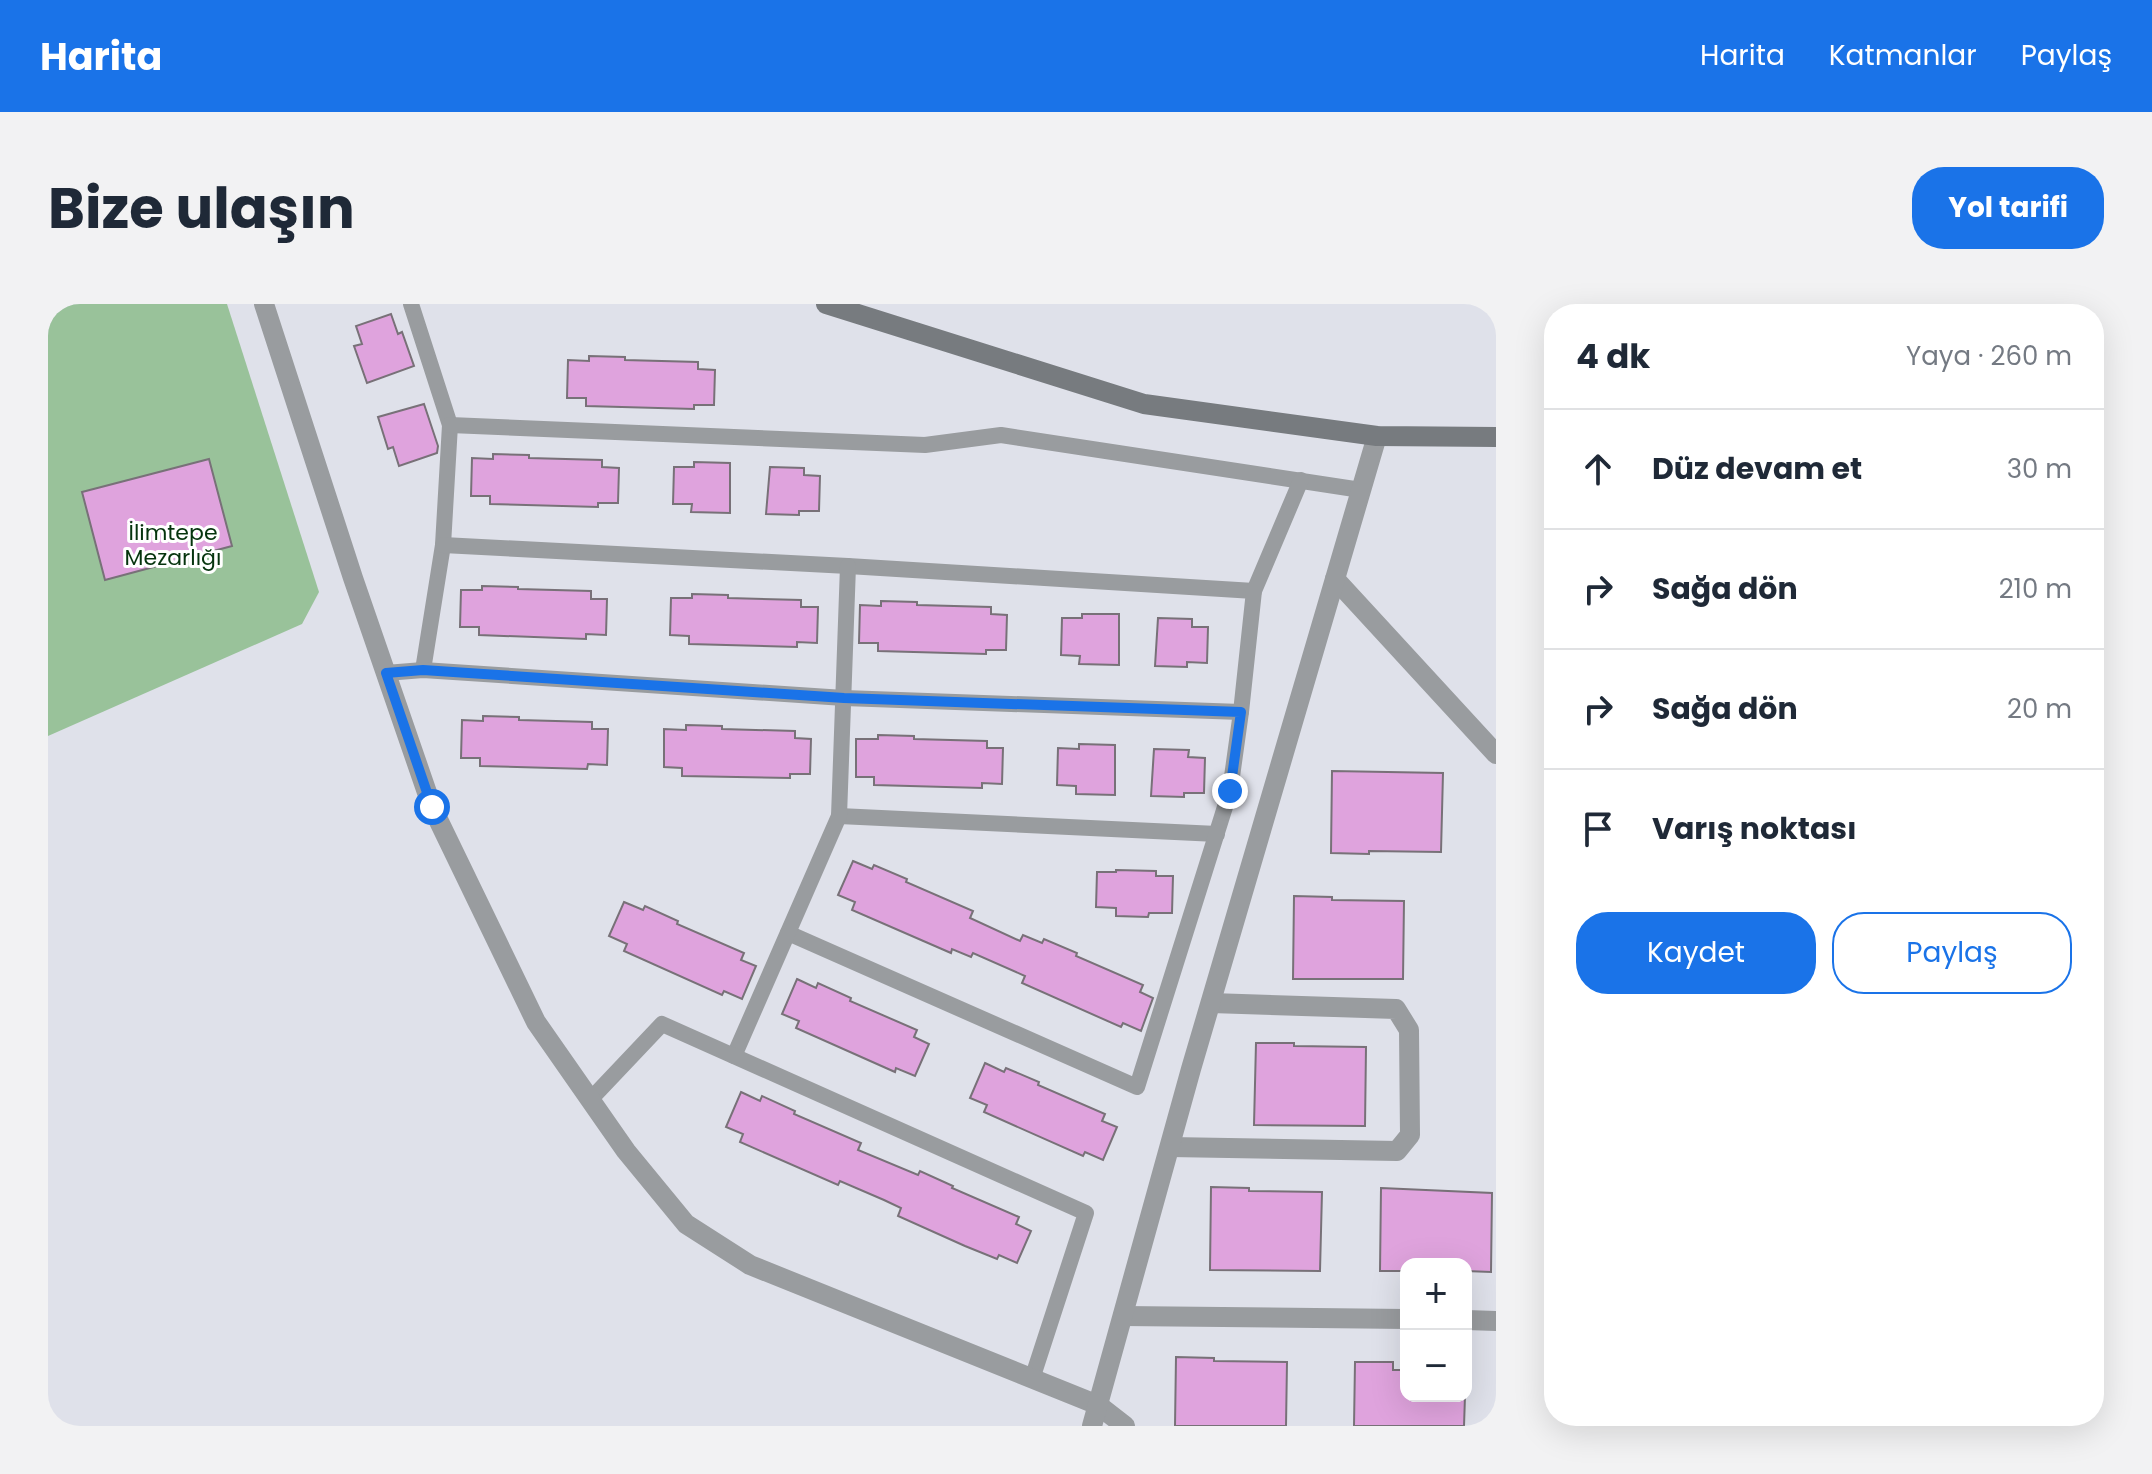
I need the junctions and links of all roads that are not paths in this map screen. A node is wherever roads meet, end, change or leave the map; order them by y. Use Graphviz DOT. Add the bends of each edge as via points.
graph roads {
  1 [pos="264,304"];
  2 [pos="411,304"];
  3 [pos="826,304"];
  4 [pos="450,425"];
  5 [pos="1377,436"];
  6 [pos="1496,437"];
  7 [pos="1301,480"];
  8 [pos="1361,490"];
  9 [pos="443,545"];
  10 [pos="848,566"];
  11 [pos="1335,579"];
  12 [pos="1254,591"];
  13 [pos="423,670"];
  14 [pos="386,673"];
  15 [pos="844,698"];
  16 [pos="1241,712"];
  17 [pos="1496,754"];
  18 [pos="839,816"];
  19 [pos="1217,834"];
  20 [pos="788,933"];
  21 [pos="1211,1003"];
  22 [pos="734,1056"];
  23 [pos="590,1100"];
  24 [pos="1170,1147"];
  25 [pos="1123,1316"];
  26 [pos="1400,1319"];
  27 [pos="1472,1320"];
  28 [pos="1496,1321"];
  29 [pos="1032,1379"];
  30 [pos="1098,1405"];
  31 [pos="1092,1426"];
  32 [pos="1125,1426"];
  1 -- 14 [label="street"];
  2 -- 4 [label="lane"];
  3 -- 5 [label="main road" via="1144,404"];
  4 -- 7 [label="lane" via="925,445 1001,435"];
  4 -- 9 [label="lane"];
  5 -- 6 [label="main road"];
  5 -- 8 [label="street"];
  7 -- 8 [label="lane"];
  7 -- 12 [label="lane"];
  8 -- 11 [label="street"];
  9 -- 10 [label="lane"];
  9 -- 13 [label="lane"];
  10 -- 12 [label="lane"];
  10 -- 15 [label="lane"];
  11 -- 17 [label="street"];
  11 -- 21 [label="street"];
  12 -- 16 [label="lane"];
  13 -- 14 [label="lane"];
  13 -- 15 [label="lane"];
  14 -- 23 [label="street" via="432,807 536,1022"];
  15 -- 16 [label="lane"];
  15 -- 18 [label="lane"];
  16 -- 19 [label="lane" via="1230,791"];
  18 -- 19 [label="lane"];
  18 -- 20 [label="lane"];
  19 -- 20 [label="lane" via="1137,1087"];
  20 -- 22 [label="lane"];
  21 -- 24 [label="street"];
  21 -- 24 [label="street" via="1396,1009 1409,1030 1410,1135 1397,1151"];
  22 -- 23 [label="lane" via="662,1024"];
  22 -- 29 [label="lane" via="1086,1213"];
  23 -- 29 [label="street" via="686,1224 724,1249 750,1265"];
  24 -- 25 [label="street"];
  25 -- 26 [label="street"];
  25 -- 30 [label="street"];
  27 -- 28 [label="street"];
  29 -- 30 [label="street"];
  30 -- 31 [label="street"];
  30 -- 32 [label="street"];
}
